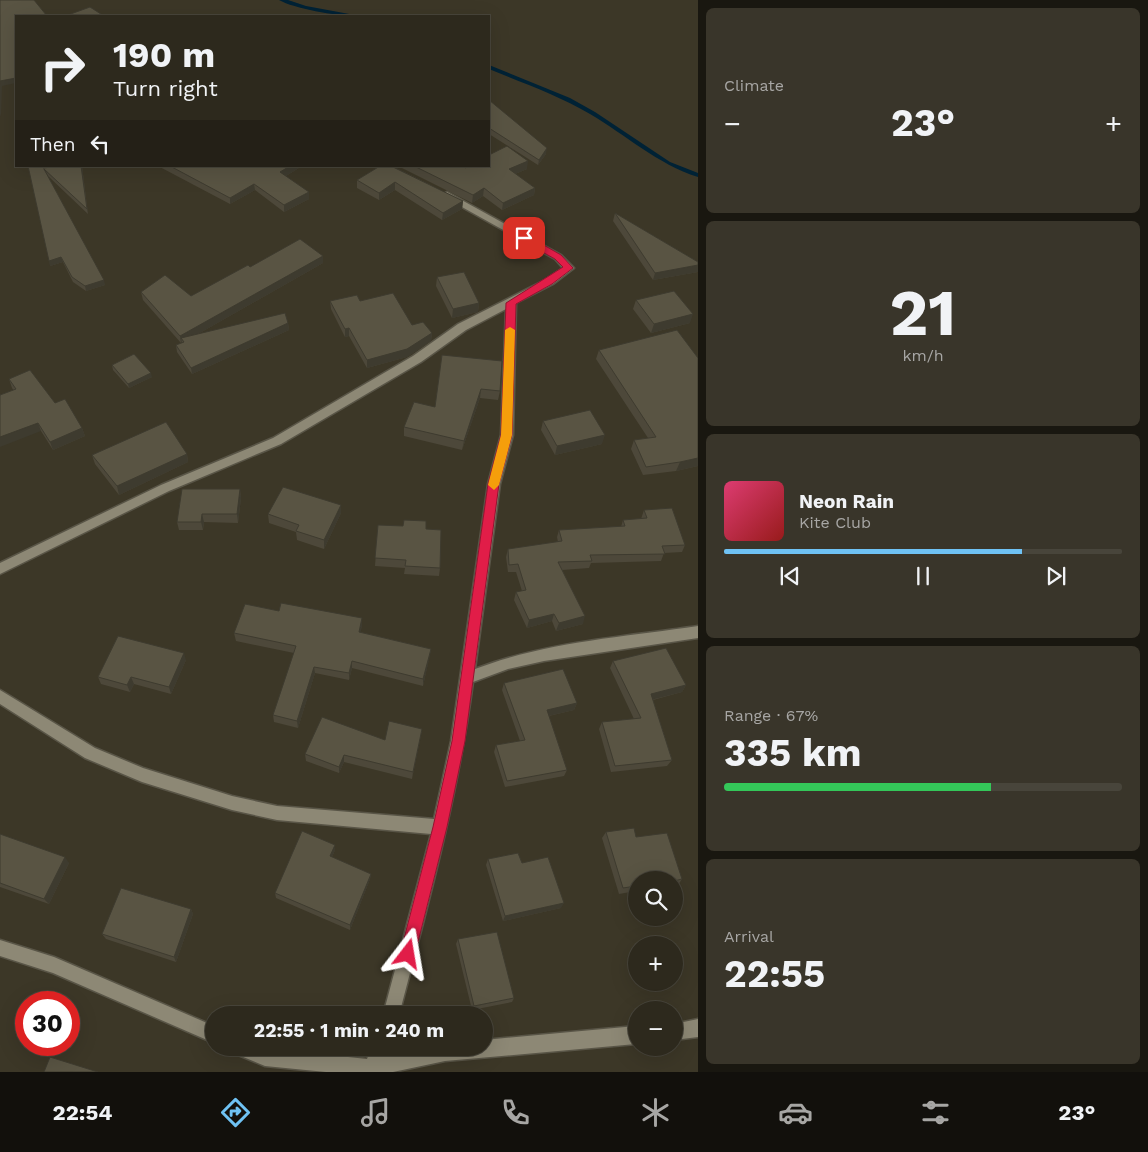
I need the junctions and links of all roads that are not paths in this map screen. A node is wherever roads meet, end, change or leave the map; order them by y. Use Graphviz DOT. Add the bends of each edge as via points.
graph roads {
  1 [pos="436,189"];
  2 [pos="511,303"];
  3 [pos="0,569"];
  4 [pos="698,632"];
  5 [pos="466,679"];
  6 [pos="0,696"];
  7 [pos="440,827"];
  8 [pos="0,948"];
  9 [pos="393,1006"];
  10 [pos="698,1028"];
  11 [pos="683,1030"];
  12 [pos="205,1031"];
  13 [pos="628,1036"];
  14 [pos="262,1056"];
  15 [pos="376,1056"];
  16 [pos="371,1070"];
  1 -- 2 [label="street" via="558,257 569,268"];
  2 -- 3 [label="street" via="462,327 417,359 277,441 164,488"];
  2 -- 5 [label="street" via="507,435 494,484"];
  4 -- 5 [label="street" via="544,655 507,663"];
  5 -- 7 [label="street" via="458,741"];
  6 -- 7 [label="street" via="90,753 142,775 232,803 277,813"];
  7 -- 9 [label="street"];
  8 -- 12 [label="street" via="54,965"];
  10 -- 11 [label="street"];
  13 -- 16 [label="street" via="445,1052"];
  14 -- 16 [label="street"];
  15 -- 16 [label="street"];
}
